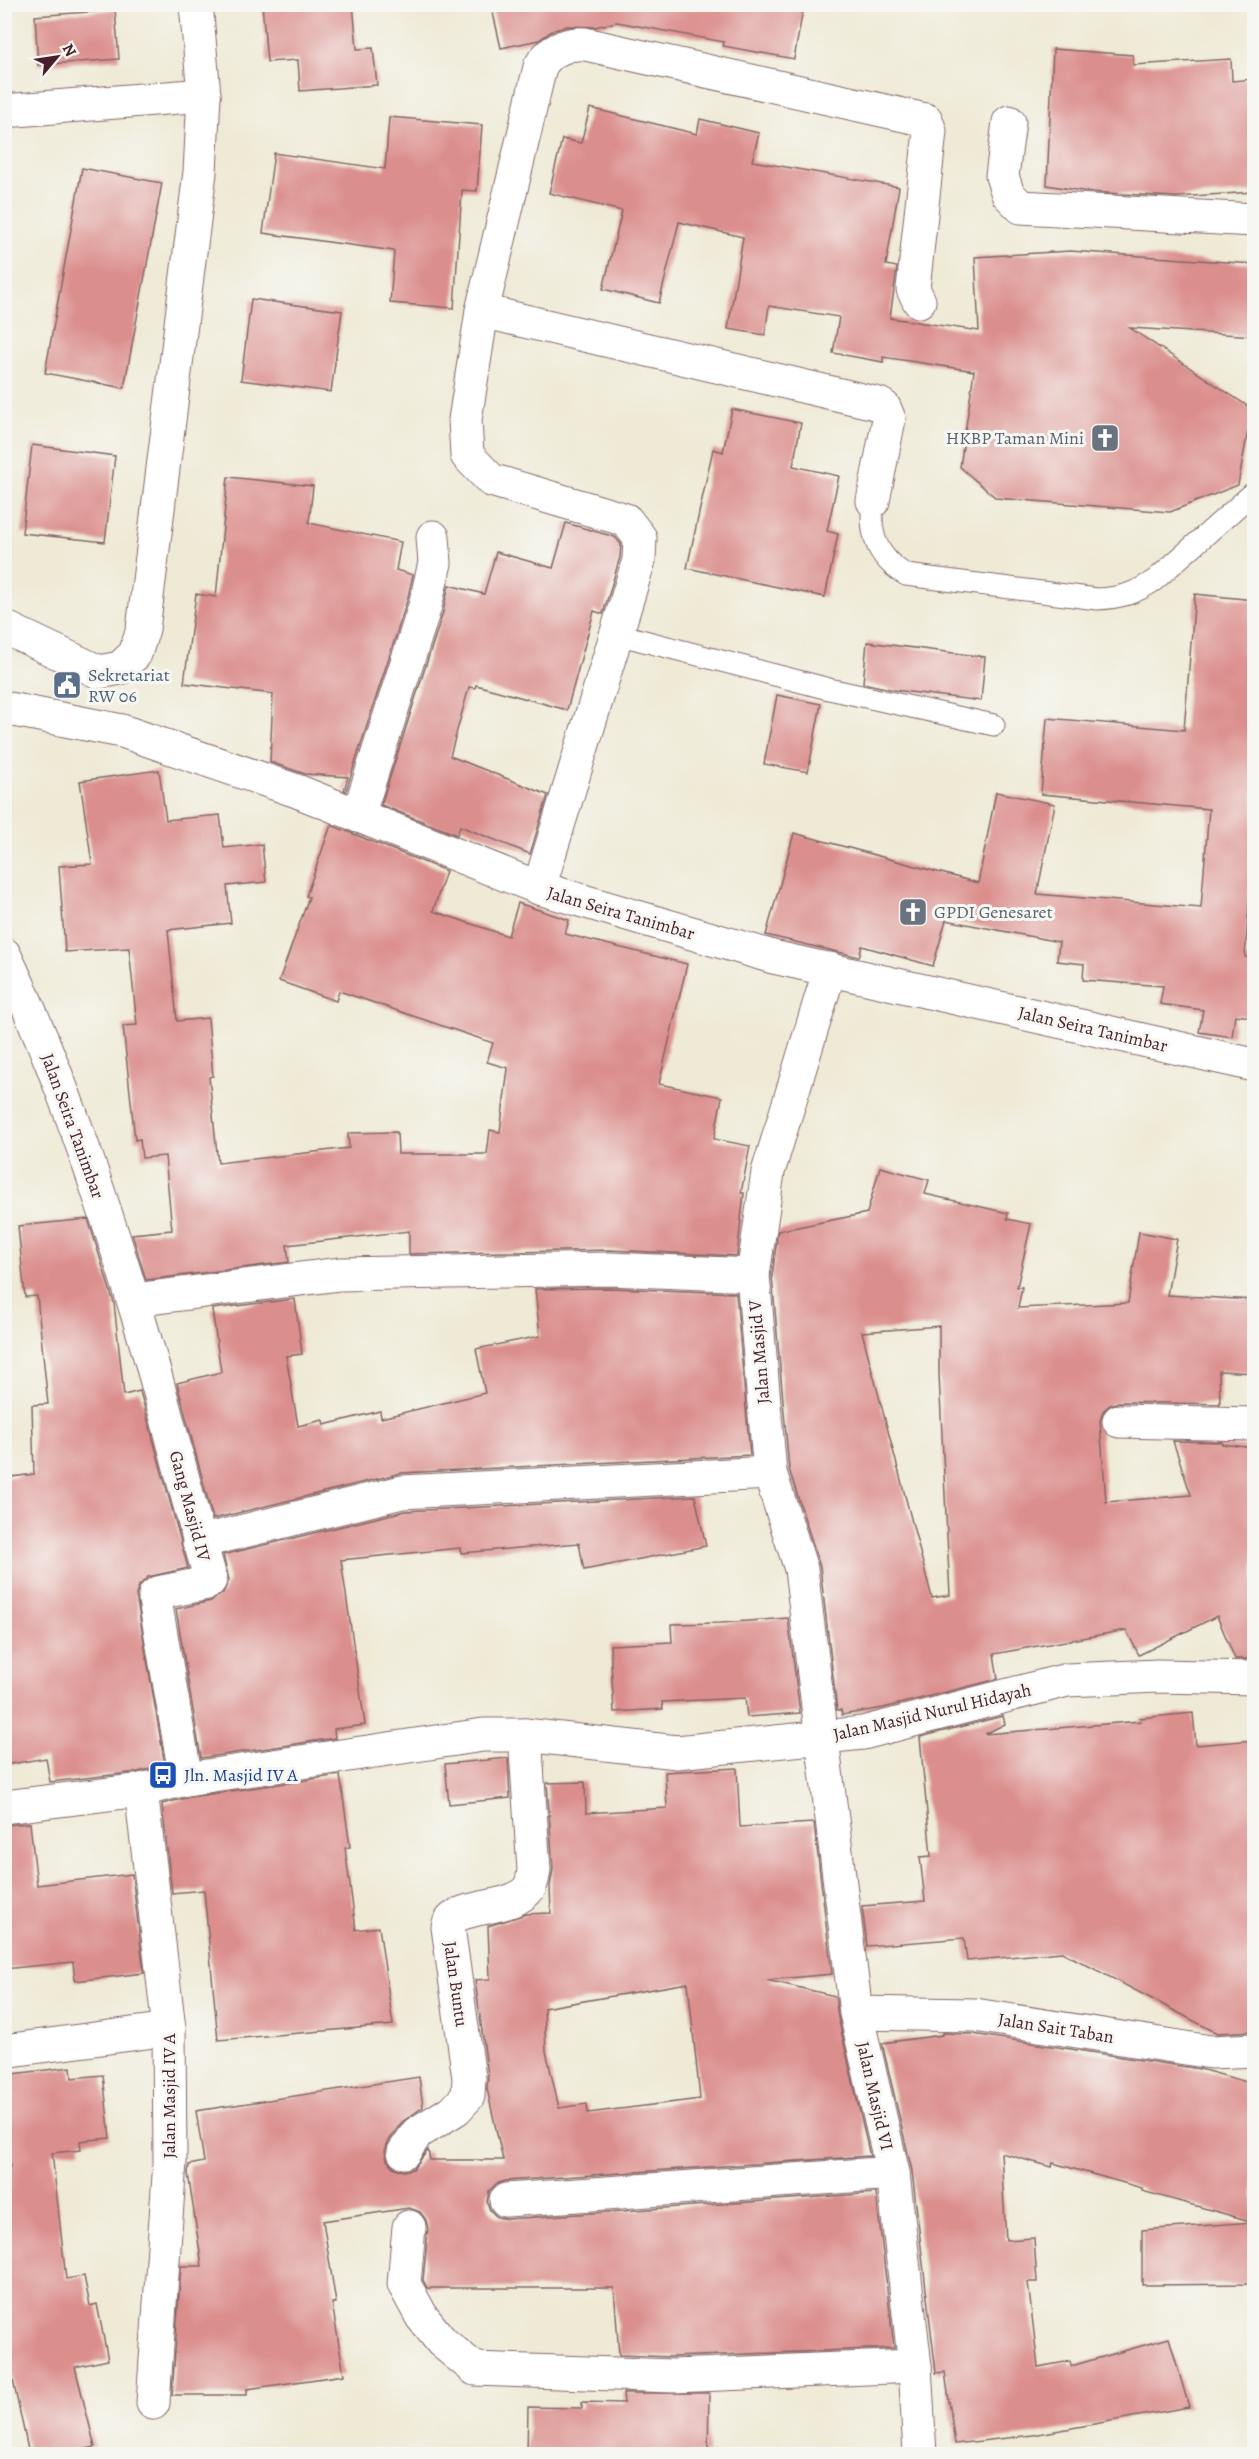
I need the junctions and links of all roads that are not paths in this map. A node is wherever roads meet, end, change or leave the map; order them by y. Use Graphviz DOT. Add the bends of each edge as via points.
graph roads {
  1 [pos="196,4"];
  2 [pos="204,95"];
  3 [pos="4,111"];
  4 [pos="1009,122"];
  5 [pos="1254,220"];
  6 [pos="919,301"];
  7 [pos="482,311"];
  8 [pos="1254,492"];
  9 [pos="873,501"];
  10 [pos="433,537"];
  11 [pos="4,627"];
  12 [pos="617,634"];
  13 [pos="4,708"];
  14 [pos="994,725"];
  15 [pos="358,816"];
  16 [pos="538,888"];
  17 [pos="4,954"];
  18 [pos="830,969"];
  19 [pos="1254,1065"];
  20 [pos="753,1275"];
  21 [pos="134,1300"];
  22 [pos="1119,1421"];
  23 [pos="1254,1424"];
  24 [pos="770,1473"];
  25 [pos="200,1542"];
  26 [pos="1254,1678"];
  27 [pos="525,1735"];
  28 [pos="822,1738"];
  29 [pos="186,1779"];
  30 [pos="141,1790"];
  31 [pos="4,1807"];
  32 [pos="856,2013"];
  33 [pos="169,2029"];
  34 [pos="1254,2050"];
  35 [pos="4,2051"];
  36 [pos="404,2152"];
  37 [pos="893,2173"];
  38 [pos="506,2200"];
  39 [pos="408,2227"];
  40 [pos="915,2366"];
  41 [pos="153,2403"];
  42 [pos="920,2454"];
  1 -- 2 [label="street"];
  2 -- 3 [label="street"];
  2 -- 11 [label="street" via="200,172 142,628 135,654 120,668 99,672"];
  4 -- 5 [label="street" via="1002,176 1008,194 1021,207"];
  6 -- 7 [label="street" via="913,290 930,131 926,120 576,43 552,54 540,67"];
  7 -- 9 [label="street" via="879,404 889,419"];
  7 -- 12 [label="street" via="465,420 467,455 491,480 626,520 640,538 639,560"];
  8 -- 9 [label="lane" via="1155,580 1120,598 906,576 891,566 872,534"];
  10 -- 15 [label="street" via="435,563 425,606"];
  12 -- 14 [label="lane" via="829,689"];
  12 -- 16 [label="street"];
  13 -- 15 [label="street, Jalan Seira Tanimbar" via="122,731"];
  15 -- 16 [label="street, Jalan Seira Tanimbar"];
  16 -- 18 [label="street, Jalan Seira Tanimbar" via="773,957"];
  17 -- 21 [label="street, Jalan Seira Tanimbar" via="68,1104"];
  18 -- 19 [label="street, Jalan Seira Tanimbar"];
  18 -- 20 [label="street, Jalan Masjid V" via="768,1173"];
  20 -- 21 [label="street" via="610,1269 340,1274"];
  20 -- 24 [label="street, Jalan Masjid V"];
  21 -- 25 [label="street, Gang Masjid IV"];
  22 -- 23 [label="street"];
  24 -- 25 [label="street" via="402,1491"];
  24 -- 28 [label="street, Jalan Masjid V" via="801,1569"];
  25 -- 29 [label="street, Gang Masjid IV" via="210,1580 158,1593 154,1600"];
  26 -- 28 [label="street, Jalan Masjid Nurul Hidayah" via="1158,1676 1067,1680 863,1733"];
  27 -- 28 [label="street, Jalan Masjid Nurul Hidayah" via="677,1752"];
  27 -- 29 [label="street, Jalan Masjid Nurul Hidayah" via="483,1736"];
  27 -- 36 [label="street, Jalan Buntu" via="534,1870 530,1887 521,1897 456,1914 450,1920 468,2096 456,2109 417,2133"];
  28 -- 32 [label="street, Jalan Masjid VI"];
  29 -- 30 [label="street, Jalan Masjid Nurul Hidayah"];
  30 -- 31 [label="street, Jalan Masjid Nurul Hidayah"];
  30 -- 33 [label="street, Jalan Masjid IV A"];
  32 -- 34 [label="street, Jalan Sait Taban" via="975,2015 1211,2052"];
  32 -- 37 [label="street, Jalan Masjid VI"];
  33 -- 35 [label="street"];
  33 -- 41 [label="street, Jalan Masjid IV A" via="170,2161"];
  37 -- 38 [label="street"];
  37 -- 40 [label="street, Jalan Masjid VI"];
  39 -- 40 [label="street" via="404,2284 436,2334 475,2368 673,2376"];
  40 -- 42 [label="street, Jalan Masjid VI"];
}
